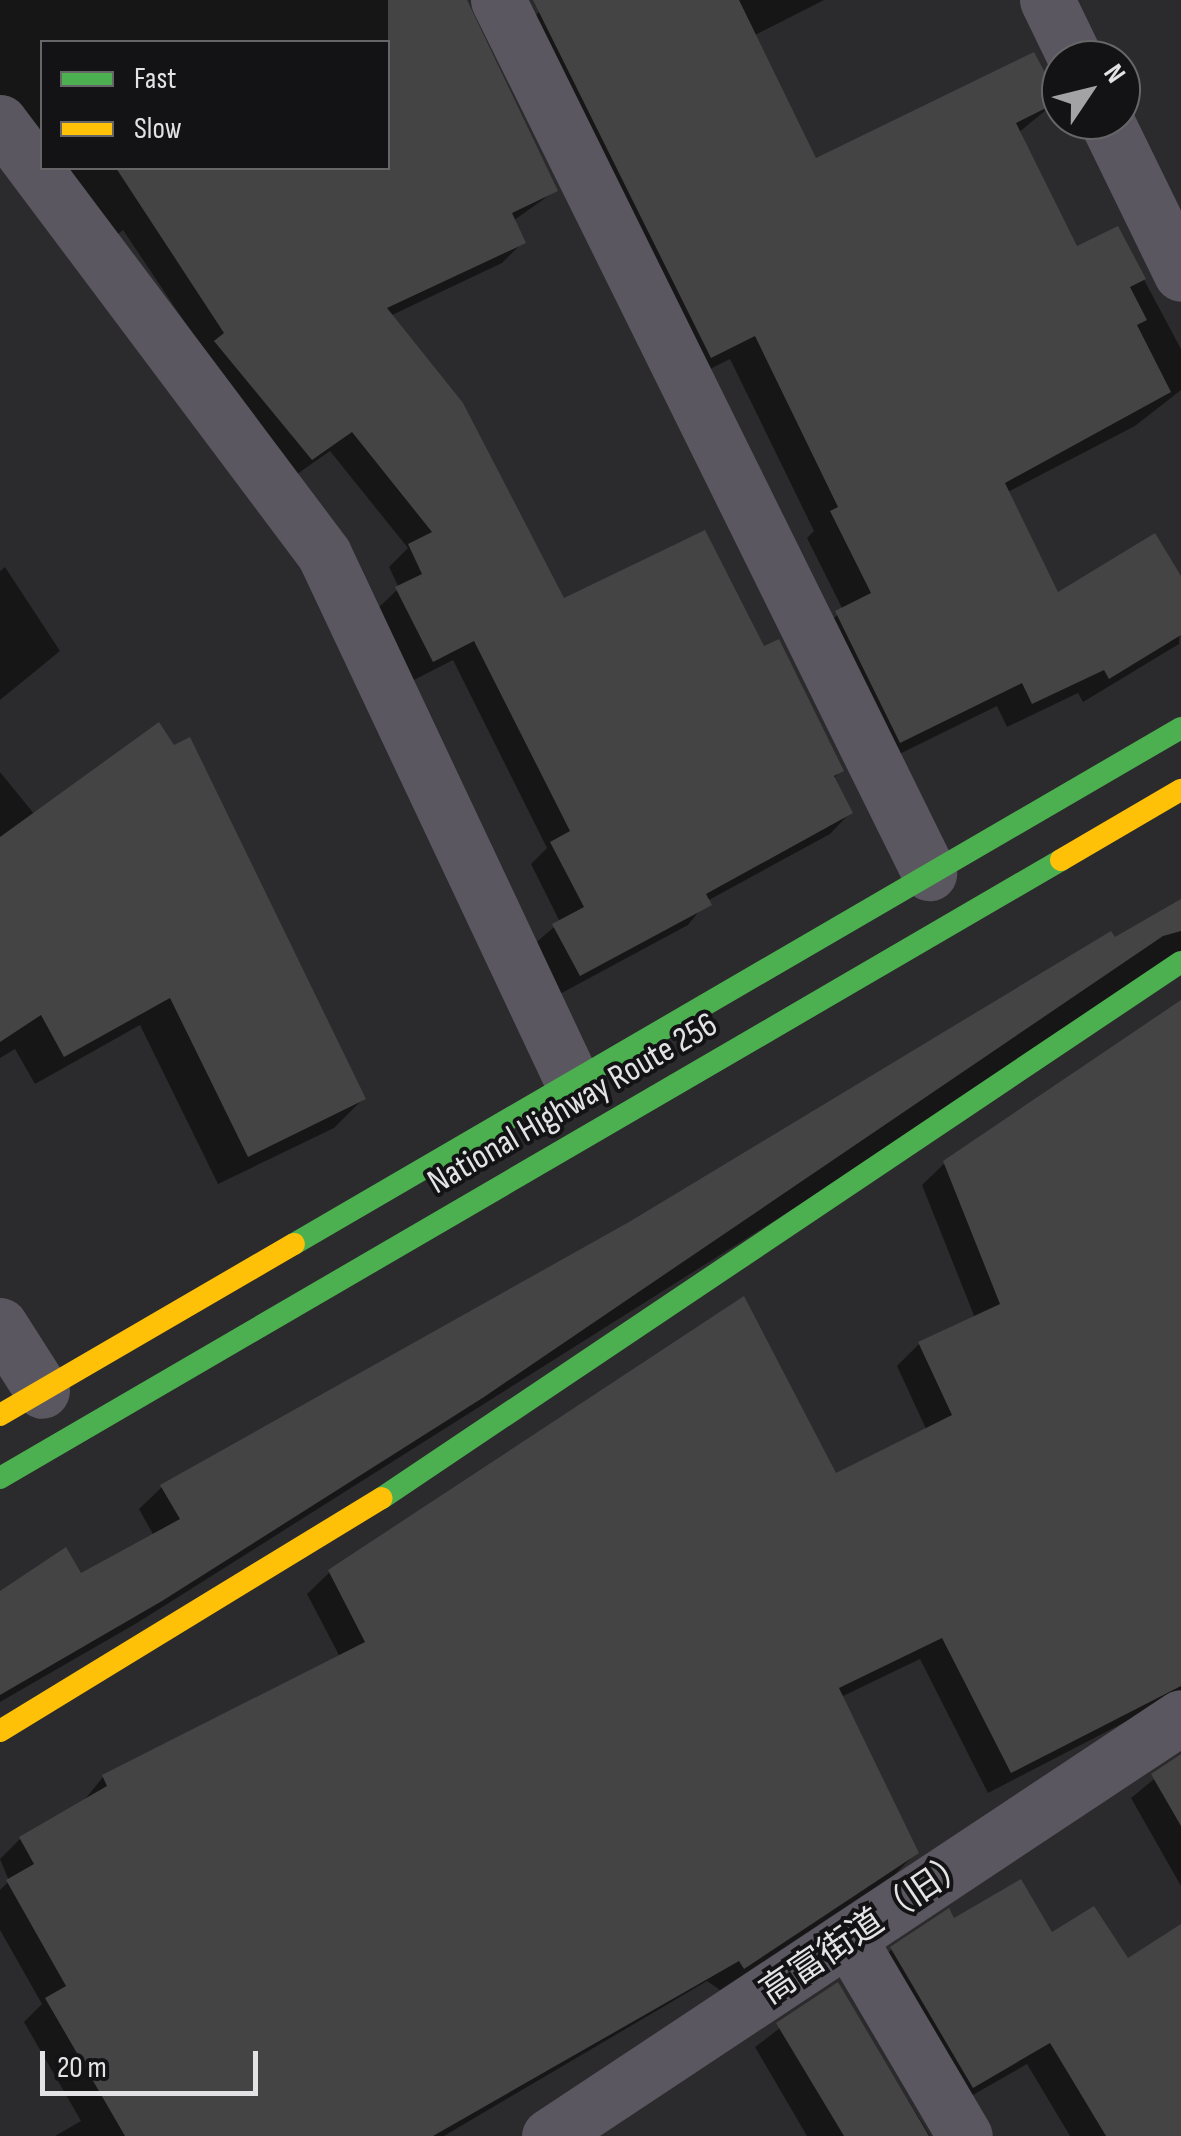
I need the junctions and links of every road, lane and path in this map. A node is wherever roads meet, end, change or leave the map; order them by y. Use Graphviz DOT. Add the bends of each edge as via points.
graph roads {
  1 [pos="498,0"];
  2 [pos="1047,0"];
  3 [pos="1066,40"];
  4 [pos="0,122"];
  5 [pos="1116,140"];
  6 [pos="1181,274"];
  7 [pos="1181,728"];
  8 [pos="1181,790"];
  9 [pos="929,873"];
  10 [pos="1181,962"];
  11 [pos="570,1079"];
  12 [pos="0,1325"];
  13 [pos="21,1403"];
  14 [pos="0,1478"];
  15 [pos="1181,1716"];
  16 [pos="0,1730"];
  17 [pos="850,1941"];
  18 [pos="548,2136"];
  19 [pos="965,2136"];
  1 -- 9 [label="street"];
  2 -- 3 [label="street"];
  4 -- 11 [label="street" via="324,554"];
  5 -- 6 [label="street"];
  7 -- 9 [label="main road, National Highway Route 256"];
  8 -- 14 [label="main road, National Highway Route 256"];
  9 -- 11 [label="main road, National Highway Route 256"];
  10 -- 16 [label="main road" via="502,1423 178,1628"];
  11 -- 13 [label="main road, National Highway Route 256"];
  12 -- 13 [label="street"];
  15 -- 17 [label="street, 高富街道（旧）"];
  17 -- 18 [label="street, 高富街道（旧）"];
  17 -- 19 [label="street"];
}
